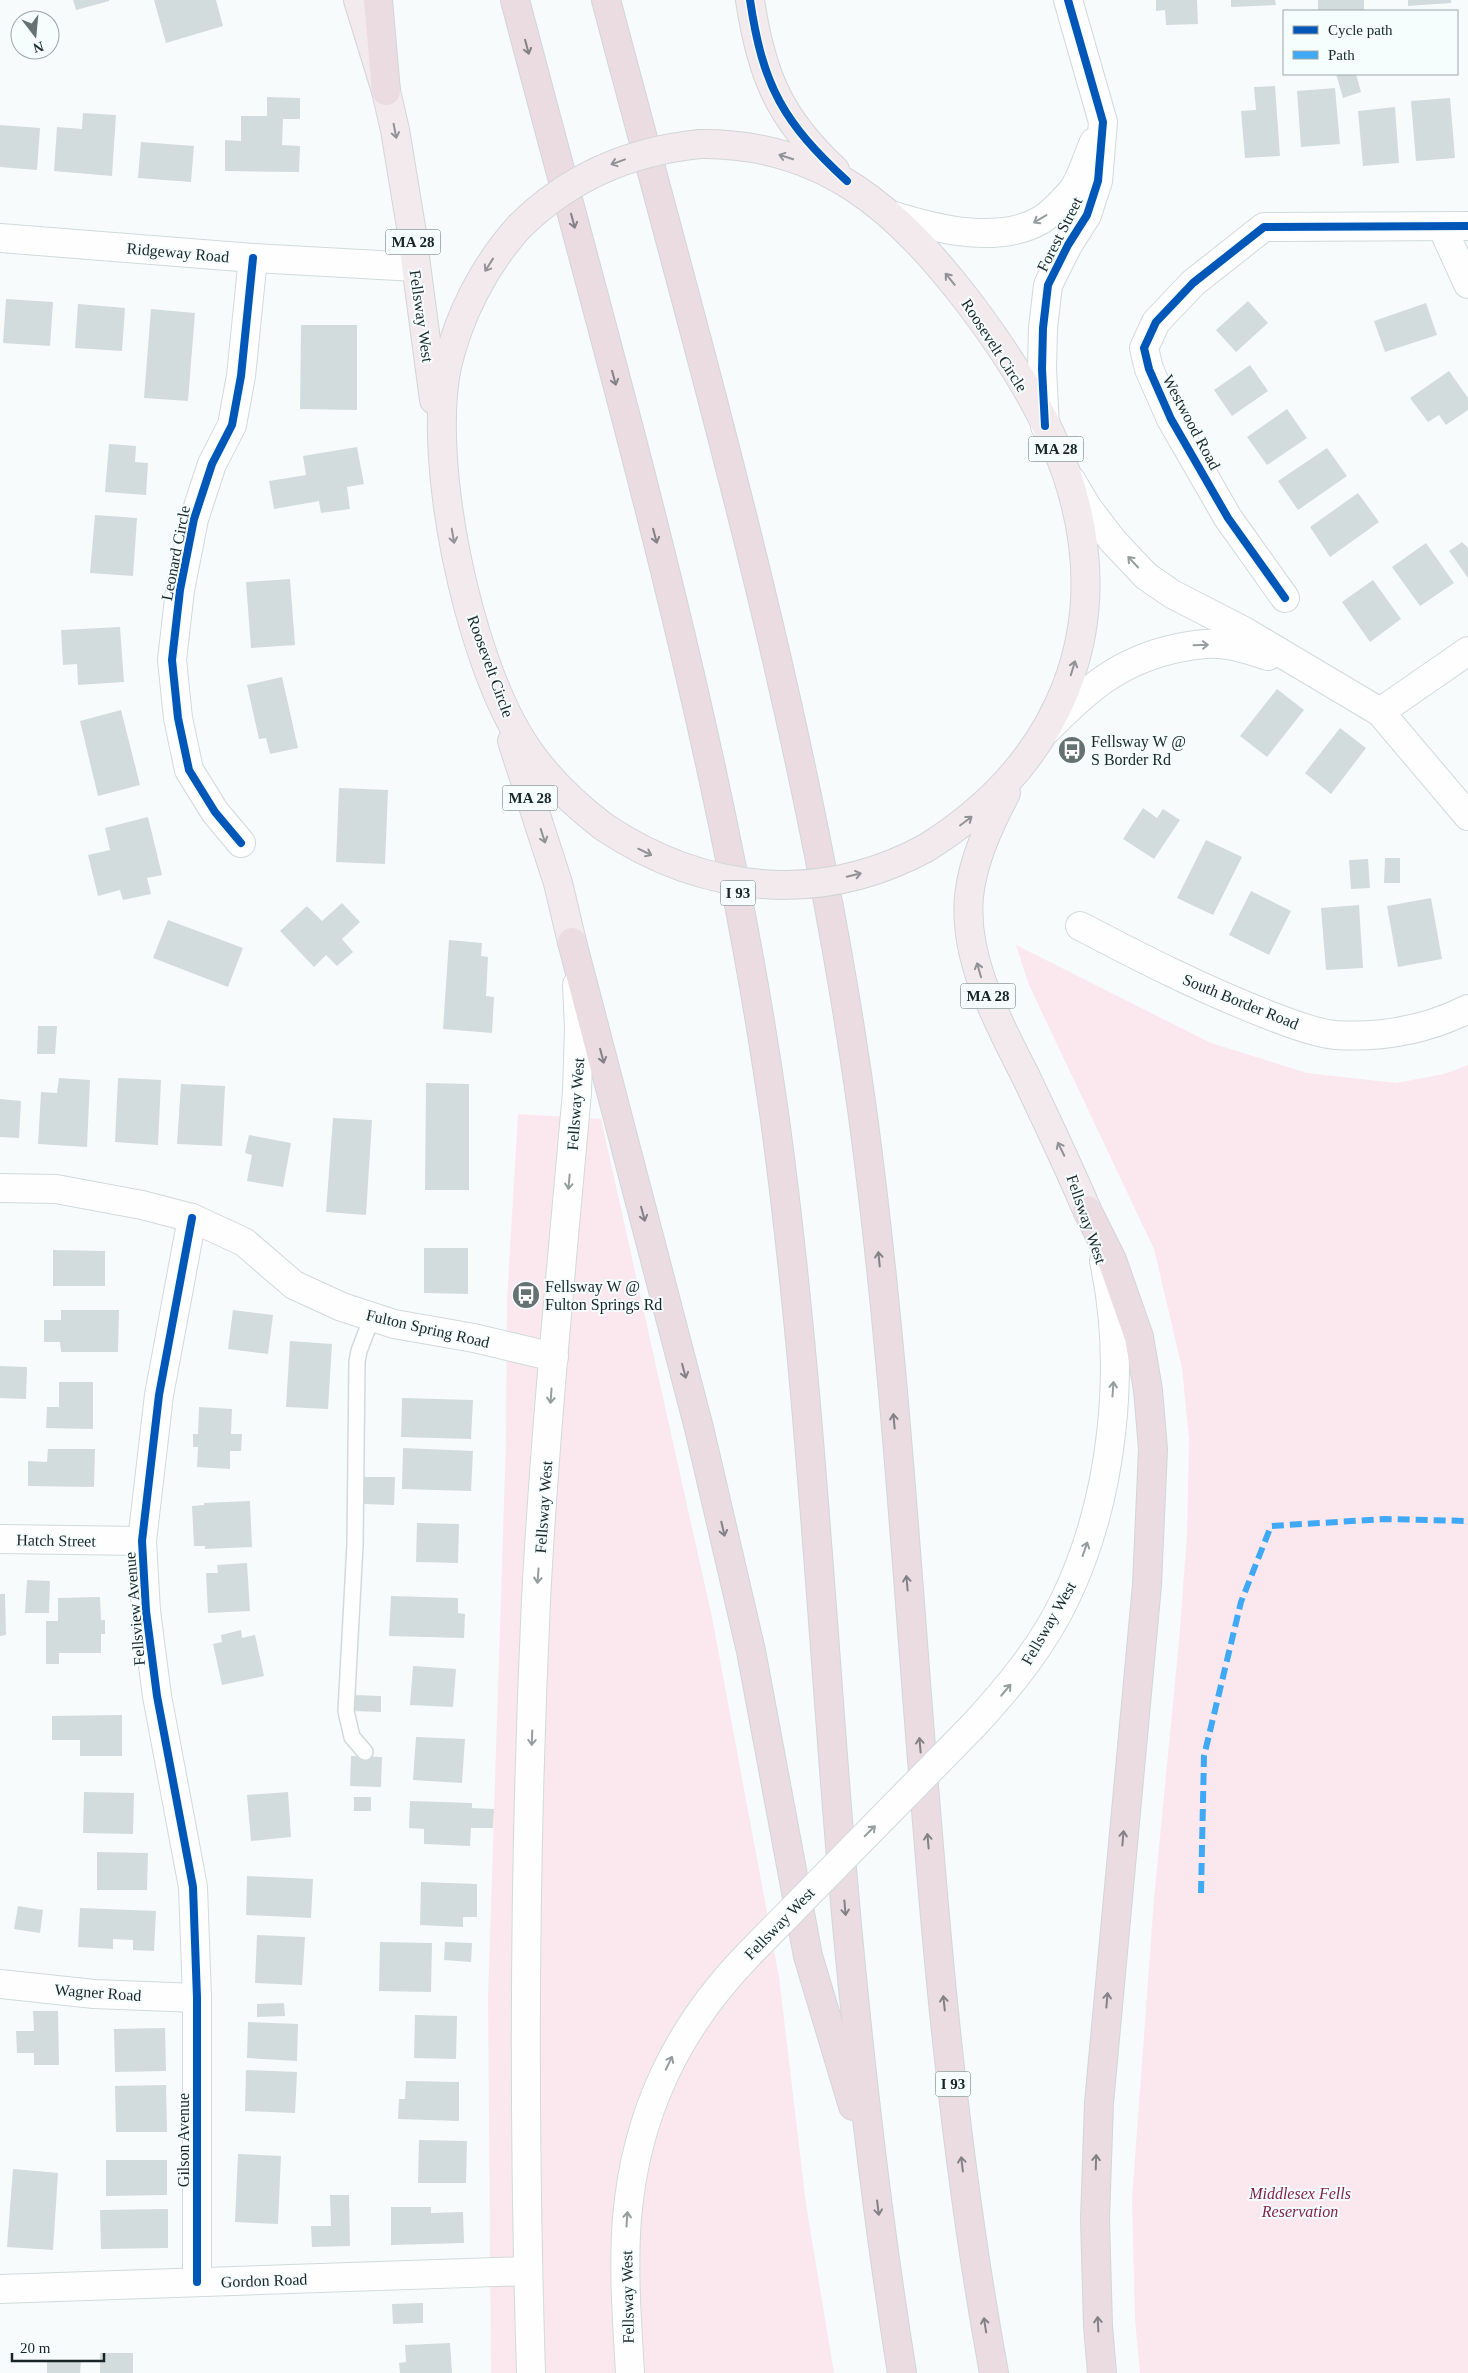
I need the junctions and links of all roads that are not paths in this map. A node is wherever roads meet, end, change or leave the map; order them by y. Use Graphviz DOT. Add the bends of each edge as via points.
graph roads {
  1 [pos="358,0"];
  2 [pos="378,0"];
  3 [pos="514,0"];
  4 [pos="606,0"];
  5 [pos="750,0"];
  6 [pos="1068,0"];
  7 [pos="386,91"];
  8 [pos="1103,122"];
  9 [pos="847,182"];
  10 [pos="891,215"];
  11 [pos="1455,227"];
  12 [pos="0,238"];
  13 [pos="253,258"];
  14 [pos="416,267"];
  15 [pos="1468,284"];
  16 [pos="1045,426"];
  17 [pos="1066,473"];
  18 [pos="447,488"];
  19 [pos="1285,598"];
  20 [pos="1468,650"];
  21 [pos="484,657"];
  22 [pos="1298,664"];
  23 [pos="1380,712"];
  24 [pos="1042,735"];
  25 [pos="1016,771"];
  26 [pos="1468,816"];
  27 [pos="241,844"];
  28 [pos="1080,926"];
  29 [pos="572,942"];
  30 [pos="1468,1009"];
  31 [pos="0,1188"];
  32 [pos="1088,1210"];
  33 [pos="192,1218"];
  34 [pos="372,1317"];
  35 [pos="554,1357"];
  36 [pos="0,1539"];
  37 [pos="142,1541"];
  38 [pos="365,1752"];
  39 [pos="0,1984"];
  40 [pos="197,1998"];
  41 [pos="875,2182"];
  42 [pos="528,2271"];
  43 [pos="196,2282"];
  44 [pos="0,2289"];
  45 [pos="531,2373"];
  46 [pos="630,2373"];
  47 [pos="902,2373"];
  48 [pos="994,2373"];
  49 [pos="1102,2373"];
  1 -- 7 [label="main road, Fellsway West / MA 28"];
  2 -- 7 [label="highway"];
  3 -- 41 [label="highway, I 93, one-way" via="691,678 741,907 759,1015 802,1359 846,1912"];
  48 -- 4 [label="highway, I 93, one-way" via="971,2230 951,2072 925,1803 887,1336 845,994 804,774 751,551"];
  5 -- 9 [label="main road, MA 28" via="762,60 780,104 819,155"];
  6 -- 8 [label="street, Forest Street"];
  7 -- 14 [label="main road, Fellsway West / MA 28, one-way" via="401,162"];
  8 -- 10 [label="street, Forest Street, one-way" via="1073,189 1042,220 1006,233 926,226"];
  8 -- 16 [label="street, Forest Street" via="1098,181 1087,215 1048,285 1043,336"];
  9 -- 10 [label="main road, Roosevelt Circle / MA 28"];
  9 -- 18 [label="main road, Roosevelt Circle, one-way, bridge" via="811,165 768,151 700,144 660,150 604,167 553,196 519,227 496,254 466,311 444,388"];
  16 -- 10 [label="main road, Roosevelt Circle / MA 28, one-way" via="979,317 939,266"];
  11 -- 15 [label="street"];
  11 -- 19 [label="street, Westwood Road" via="1264,227 1193,283 1156,322 1144,348 1149,369 1171,418 1228,518"];
  12 -- 13 [label="street, Ridgeway Road"];
  13 -- 14 [label="street, Ridgeway Road"];
  13 -- 27 [label="street, Leonard Circle" via="241,376 232,425 212,464 194,519 180,590 172,660 178,718 189,770 215,812"];
  14 -- 18 [label="main road, Fellsway West / MA 28"];
  16 -- 17 [label="main road, Roosevelt Circle / MA 28"];
  22 -- 17 [label="street, one-way" via="1244,631 1172,594 1146,576 1087,507"];
  24 -- 17 [label="main road, Roosevelt Circle / MA 28, one-way" via="1073,668 1083,624 1082,531"];
  18 -- 21 [label="main road, Roosevelt Circle / MA 28, one-way" via="460,573"];
  20 -- 23 [label="street"];
  21 -- 25 [label="main road, Roosevelt Circle, one-way, bridge" via="508,716 542,771 564,793 604,827 637,848 683,868 725,880 752,884 806,884 853,876 894,863 926,848 970,818"];
  21 -- 29 [label="main road, Fellsway West / MA 28, one-way" via="558,883"];
  22 -- 23 [label="street"];
  24 -- 22 [label="street, one-way" via="1081,696 1115,670 1153,654 1191,645 1226,644"];
  23 -- 26 [label="street"];
  24 -- 25 [label="main road, Roosevelt Circle / MA 28"];
  32 -- 25 [label="main road, Fellsway West / MA 28, one-way" via="991,1005 971,939 968,910 973,875 987,832"];
  28 -- 30 [label="street, South Border Road" via="1240,1004 1334,1035 1402,1034 1447,1020"];
  29 -- 35 [label="street, Fellsway West / MA 28, one-way" via="579,1028 577,1092"];
  29 -- 41 [label="highway, one-way" via="699,1428 738,1593 808,1956"];
  31 -- 33 [label="street, Fulton Spring Road" via="56,1189"];
  46 -- 32 [label="street, Fellsway West / MA 28, one-way, bridge" via="626,2237 630,2194 641,2135 660,2082 684,2035 718,1987 973,1726 1026,1664 1061,1606 1086,1544 1101,1489 1110,1431 1115,1345 1104,1261"];
  49 -- 32 [label="highway, one-way" via="1095,2219 1099,2111 1147,1576 1153,1449 1139,1337 1112,1260"];
  33 -- 34 [label="street, Fulton Spring Road" via="244,1242 294,1285"];
  33 -- 37 [label="street, Fellsview Avenue" via="159,1395"];
  34 -- 35 [label="street, Fulton Spring Road"];
  34 -- 38 [label="lane" via="357,1362 355,1545 346,1711 352,1737"];
  35 -- 42 [label="street, Fellsway West / MA 28, one-way" via="536,1598 526,1909"];
  36 -- 37 [label="street, Hatch Street"];
  37 -- 40 [label="street, Fellsview Avenue" via="146,1611 157,1696 194,1887"];
  39 -- 40 [label="street, Wagner Road" via="94,1994"];
  40 -- 43 [label="street, Gilson Avenue"];
  41 -- 47 [label="highway, I 93, one-way"];
  42 -- 43 [label="street, Gordon Road"];
  42 -- 45 [label="street, Fellsway West / MA 28"];
  43 -- 44 [label="street, Gordon Road"];
}
